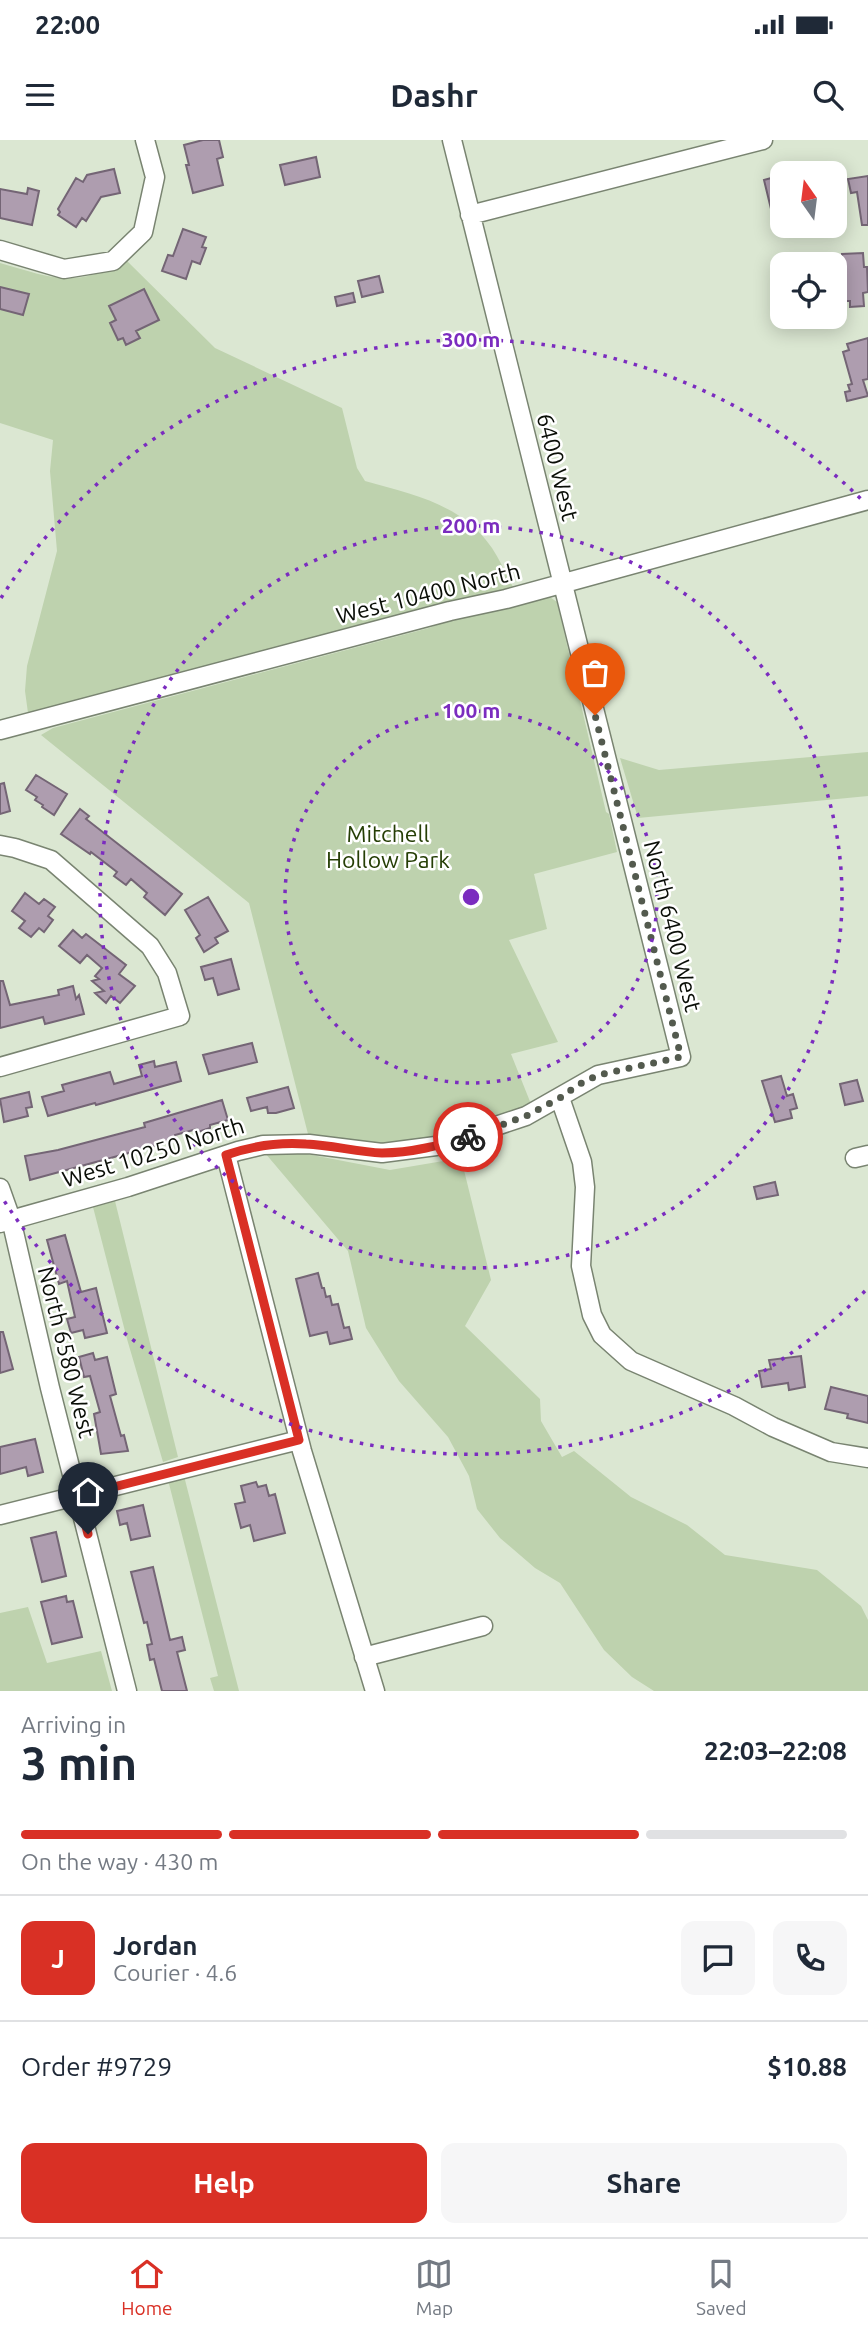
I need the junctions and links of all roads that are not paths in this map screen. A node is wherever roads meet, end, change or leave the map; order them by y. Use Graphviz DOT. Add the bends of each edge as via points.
graph roads {
  1 [pos="145,140"];
  2 [pos="452,140"];
  3 [pos="763,140"];
  4 [pos="470,215"];
  5 [pos="0,250"];
  6 [pos="868,500"];
  7 [pos="562,583"];
  8 [pos="0,730"];
  9 [pos="618,807"];
  10 [pos="8,846"];
  11 [pos="681,1057"];
  12 [pos="0,1067"];
  13 [pos="560,1098"];
  14 [pos="226,1155"];
  15 [pos="0,1188"];
  16 [pos="6,1221"];
  17 [pos="299,1440"];
  18 [pos="868,1458"];
  19 [pos="78,1496"];
  20 [pos="0,1516"];
  21 [pos="483,1626"];
  22 [pos="364,1657"];
  23 [pos="127,1691"];
  24 [pos="375,1691"];
  1 -- 5 [label="street" via="155,177 143,232 113,261 64,269"];
  2 -- 4 [label="street, 6400 West"];
  3 -- 4 [label="street"];
  4 -- 7 [label="street, 6400 West"];
  6 -- 7 [label="street, West 10400 North"];
  7 -- 8 [label="street, West 10400 North"];
  7 -- 9 [label="street, 6400 West"];
  9 -- 11 [label="street, North 6400 West"];
  10 -- 12 [label="street" via="51,860 150,946 167,973 180,1016"];
  11 -- 13 [label="street, West 10250 North" via="598,1075"];
  13 -- 14 [label="street, West 10250 North" via="484,1132 403,1152 294,1143"];
  13 -- 18 [label="street" via="582,1162 581,1266 592,1315 602,1335 631,1361 773,1427 831,1452"];
  14 -- 16 [label="street, West 10250 North"];
  14 -- 17 [label="street"];
  15 -- 16 [label="street, North 6580 West"];
  16 -- 19 [label="street, North 6580 West"];
  17 -- 19 [label="street"];
  17 -- 22 [label="street"];
  19 -- 20 [label="street"];
  19 -- 23 [label="street, North 6580 West"];
  21 -- 22 [label="street"];
  22 -- 24 [label="street"];
}
